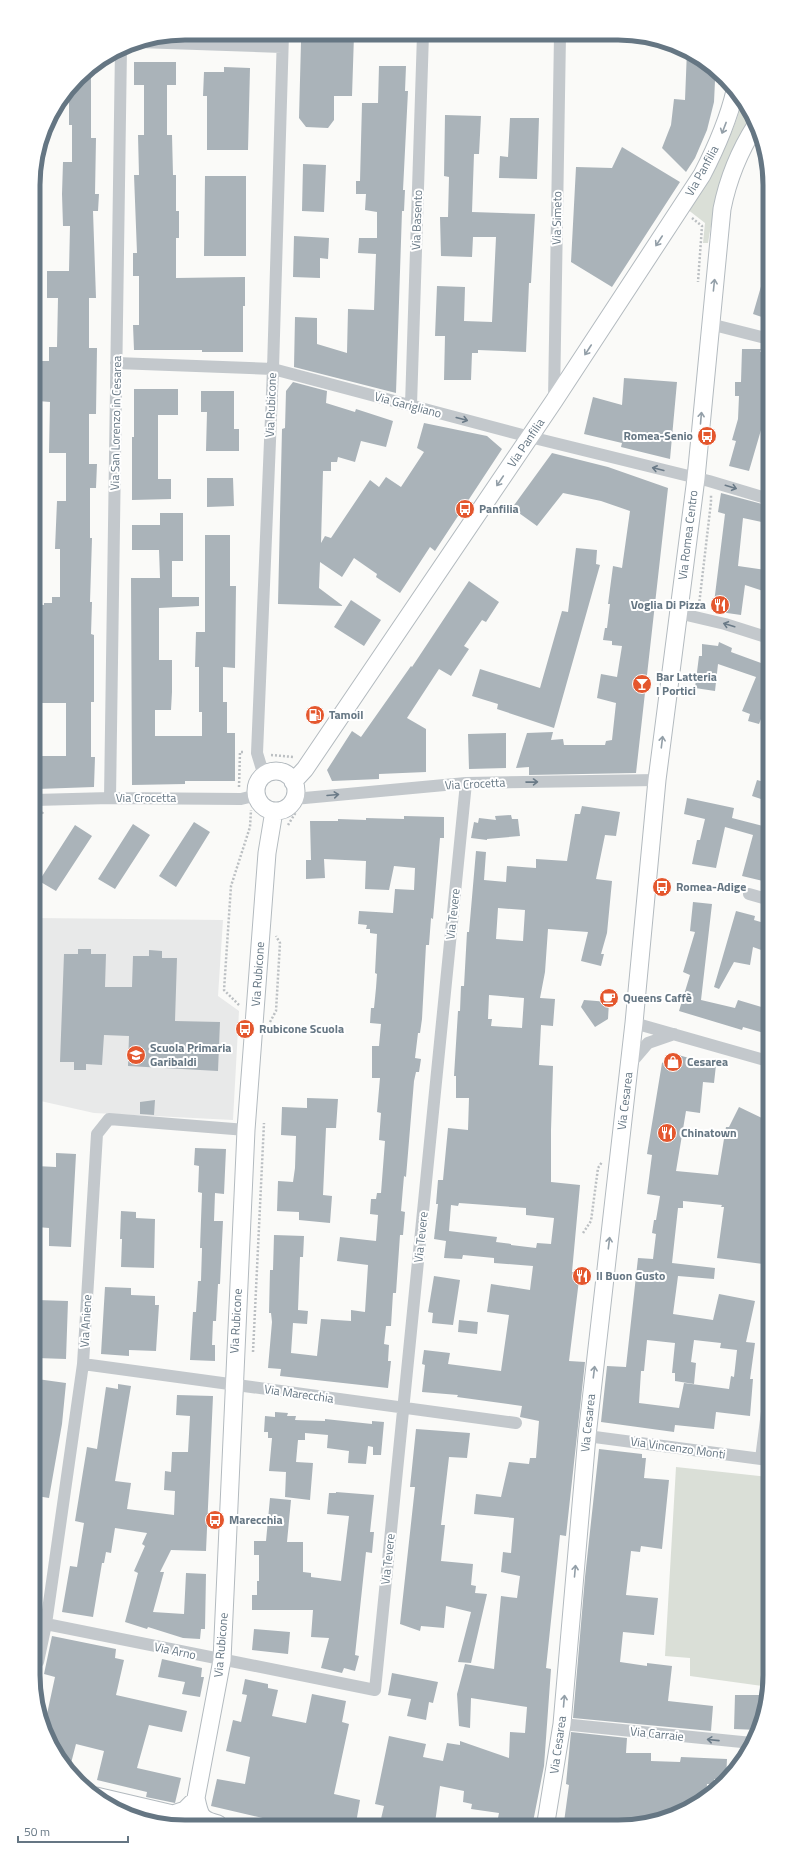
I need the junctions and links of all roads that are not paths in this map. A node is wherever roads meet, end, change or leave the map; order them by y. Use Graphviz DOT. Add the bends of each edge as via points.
graph roads {
  1 [pos="283,40"];
  2 [pos="423,40"];
  3 [pos="560,40"];
  4 [pos="158,43"];
  5 [pos="282,47"];
  6 [pos="121,55"];
  7 [pos="733,97"];
  8 [pos="753,131"];
  9 [pos="710,324"];
  10 [pos="763,337"];
  11 [pos="116,363"];
  12 [pos="273,369"];
  13 [pos="554,401"];
  14 [pos="411,405"];
  15 [pos="530,437"];
  16 [pos="696,478"];
  17 [pos="763,497"];
  18 [pos="678,613"];
  19 [pos="763,636"];
  20 [pos="264,776"];
  21 [pos="657,780"];
  22 [pos="293,782"];
  23 [pos="466,783"];
  24 [pos="257,795"];
  25 [pos="110,798"];
  26 [pos="294,799"];
  27 [pos="40,800"];
  28 [pos="274,811"];
  29 [pos="749,894"];
  30 [pos="763,898"];
  31 [pos="634,1023"];
  32 [pos="674,1034"];
  33 [pos="763,1060"];
  34 [pos="629,1065"];
  35 [pos="246,1130"];
  36 [pos="83,1364"];
  37 [pos="233,1385"];
  38 [pos="404,1408"];
  39 [pos="516,1423"];
  40 [pos="587,1436"];
  41 [pos="763,1460"];
  42 [pos="46,1624"];
  43 [pos="40,1652"];
  44 [pos="222,1660"];
  45 [pos="375,1690"];
  46 [pos="562,1724"];
  47 [pos="746,1742"];
  48 [pos="196,1798"];
  49 [pos="109,1799"];
  50 [pos="186,1820"];
  51 [pos="205,1820"];
  52 [pos="546,1820"];
  1 -- 5 [label="street, Via Rubicone"];
  2 -- 14 [label="street, Via Basento"];
  3 -- 13 [label="street, Via Simeto"];
  4 -- 5 [label="street"];
  5 -- 12 [label="street, Via Rubicone"];
  6 -- 11 [label="street, Via San Lorenzo in Cesarea"];
  7 -- 13 [label="street, Via Panfilia, one-way" via="722,132 702,175"];
  9 -- 8 [label="street, Via Romea Centro, one-way" via="725,194"];
  9 -- 10 [label="street"];
  16 -- 9 [label="street, Via Romea Centro, one-way"];
  11 -- 12 [label="street, Via Garigliano"];
  11 -- 25 [label="street, Via San Lorenzo in Cesarea"];
  12 -- 14 [label="street, Via Garigliano"];
  12 -- 20 [label="street, Via Rubicone" via="257,753"];
  13 -- 15 [label="street, Via Panfilia"];
  14 -- 15 [label="street, Via Garigliano, one-way"];
  16 -- 15 [label="street, Via Garigliano, one-way"];
  15 -- 22 [label="street, Via Panfilia, one-way" via="305,769"];
  16 -- 17 [label="street, Via Garigliano, one-way"];
  16 -- 18 [label="street, Via Romea Centro"];
  19 -- 18 [label="street, one-way"];
  21 -- 18 [label="street, Via Romea Centro, one-way"];
  20 -- 22 [label="street" via="283,773"];
  20 -- 24 [label="street" via="258,784"];
  23 -- 21 [label="street, Via Crocetta, one-way"];
  21 -- 31 [label="street, Via Romea Centro"];
  22 -- 26 [label="street"];
  26 -- 23 [label="street, Via Crocetta, one-way"];
  23 -- 38 [label="street, Via Tevere"];
  24 -- 25 [label="street, Via Crocetta" via="241,799"];
  24 -- 28 [label="street" via="263,806"];
  25 -- 27 [label="street, Via Crocetta"];
  26 -- 28 [label="street" via="286,808"];
  28 -- 35 [label="street, Via Rubicone" via="267,852"];
  29 -- 30 [label="street"];
  31 -- 32 [label="street"];
  31 -- 34 [label="street, Via Cesarea"];
  32 -- 33 [label="street"];
  32 -- 34 [label="street" via="648,1043"];
  40 -- 34 [label="street, Via Cesarea, one-way"];
  35 -- 36 [label="street, Via Aniene" via="109,1119 97,1134"];
  35 -- 37 [label="street, Via Rubicone"];
  36 -- 37 [label="street, Via Marecchia"];
  36 -- 42 [label="street, Via Aniene"];
  37 -- 38 [label="street, Via Marecchia"];
  37 -- 44 [label="street, Via Rubicone"];
  38 -- 39 [label="street, Via Marecchia"];
  38 -- 45 [label="street, Via Tevere"];
  40 -- 41 [label="street, Via Vincenzo Monti"];
  46 -- 40 [label="street, Via Cesarea, one-way"];
  42 -- 43 [label="street, Via Aniene"];
  42 -- 44 [label="street, Via Arno"];
  44 -- 45 [label="street, Via Arno"];
  44 -- 48 [label="street, Via Rubicone"];
  47 -- 46 [label="street, Via Carraie, one-way"];
  46 -- 52 [label="street, Via Cesarea"];
  48 -- 49 [label="street" via="185,1810 172,1814"];
  48 -- 50 [label="street, Via Rubicone" via="189,1818"];
  48 -- 51 [label="street" via="200,1815"];
}
